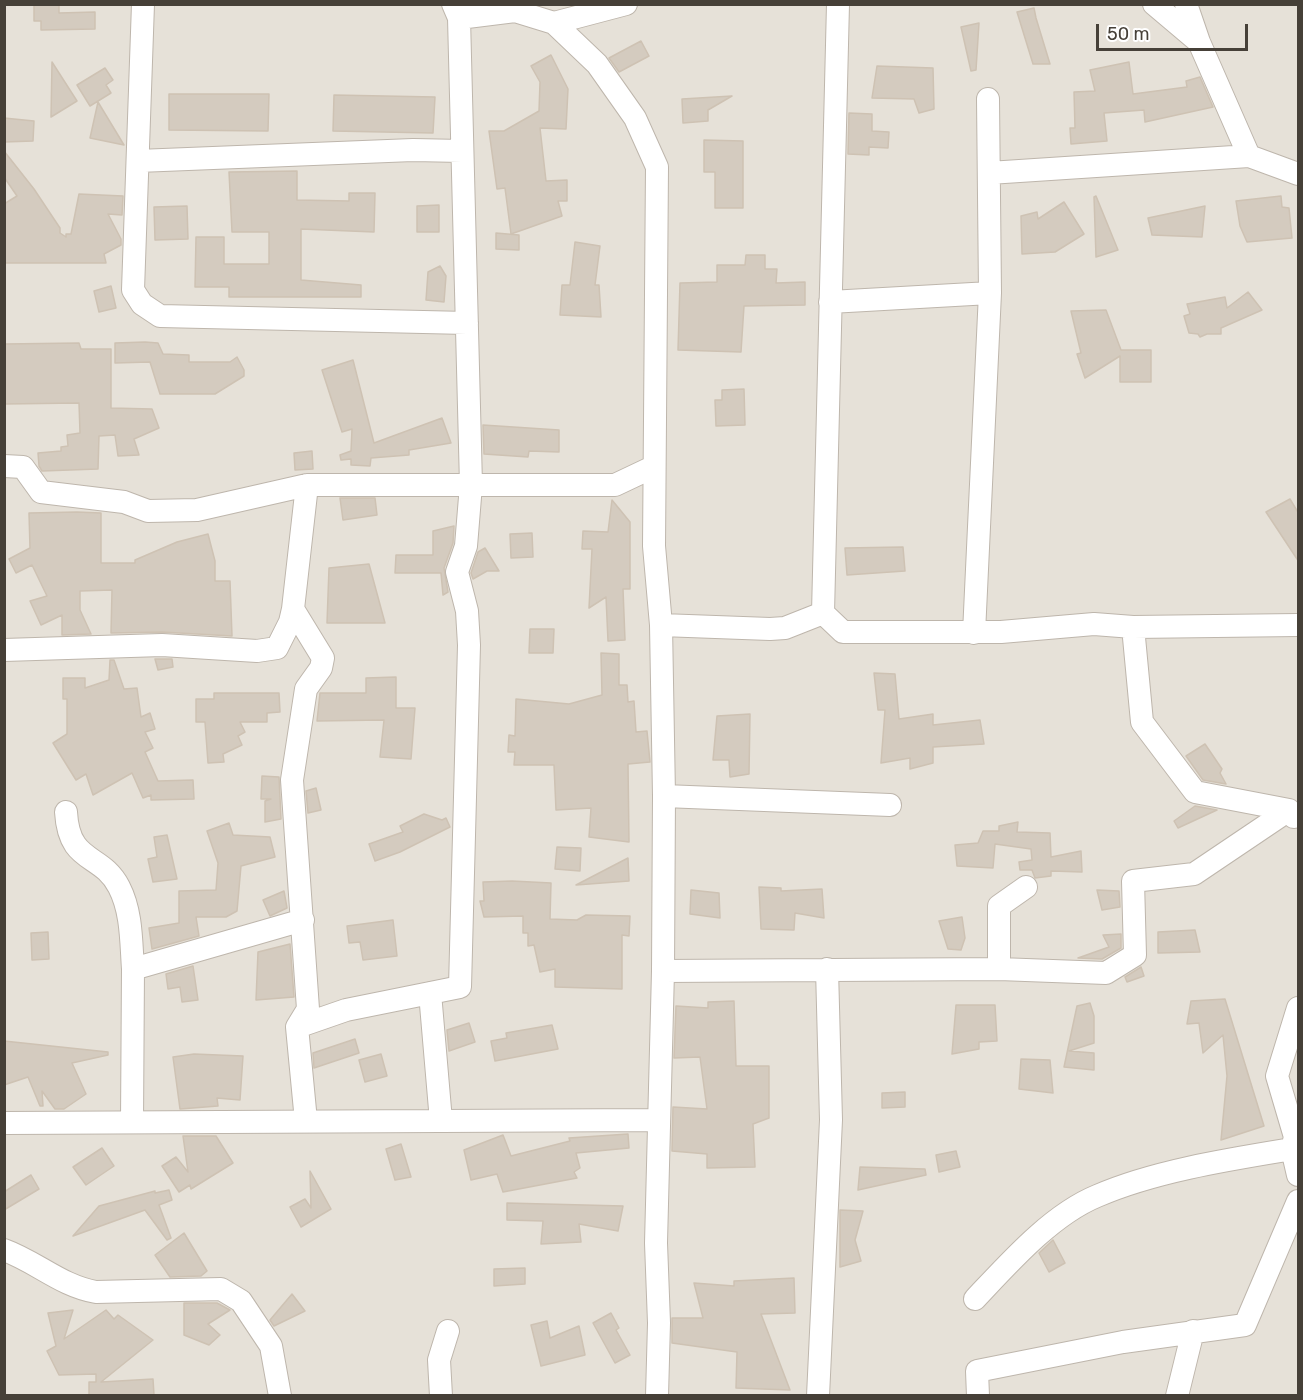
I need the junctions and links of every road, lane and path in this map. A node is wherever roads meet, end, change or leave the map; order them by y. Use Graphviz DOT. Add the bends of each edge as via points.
graph roads {
  1 [pos="143,4"];
  2 [pos="626,4"];
  3 [pos="838,4"];
  4 [pos="1154,4"];
  5 [pos="1186,4"];
  6 [pos="456,11"];
  7 [pos="554,22"];
  8 [pos="1199,42"];
  9 [pos="988,99"];
  10 [pos="462,151"];
  11 [pos="1249,156"];
  12 [pos="138,161"];
  13 [pos="989,174"];
  14 [pos="1299,174"];
  15 [pos="990,293"];
  16 [pos="830,302"];
  17 [pos="467,323"];
  18 [pos="4,466"];
  19 [pos="653,467"];
  20 [pos="307,485"];
  21 [pos="471,485"];
  22 [pos="293,609"];
  23 [pos="823,613"];
  24 [pos="661,625"];
  25 [pos="1299,625"];
  26 [pos="1133,627"];
  27 [pos="974,633"];
  28 [pos="4,650"];
  29 [pos="664,796"];
  30 [pos="890,805"];
  31 [pos="66,812"];
  32 [pos="1294,816"];
  33 [pos="1026,886"];
  34 [pos="303,920"];
  35 [pos="133,969"];
  36 [pos="827,969"];
  37 [pos="999,969"];
  38 [pos="663,970"];
  39 [pos="430,993"];
  40 [pos="1299,1008"];
  41 [pos="297,1027"];
  42 [pos="441,1120"];
  43 [pos="658,1120"];
  44 [pos="306,1121"];
  45 [pos="132,1122"];
  46 [pos="4,1123"];
  47 [pos="1292,1149"];
  48 [pos="1299,1175"];
  49 [pos="1299,1201"];
  50 [pos="4,1250"];
  51 [pos="975,1299"];
  52 [pos="448,1331"];
  53 [pos="1193,1331"];
  54 [pos="280,1395"];
  55 [pos="441,1395"];
  56 [pos="657,1395"];
  57 [pos="818,1395"];
  58 [pos="978,1395"];
  59 [pos="1177,1395"];
  1 -- 12 [label="street"];
  2 -- 7 [label="street"];
  3 -- 16 [label="street"];
  4 -- 8 [label="street"];
  5 -- 8 [label="street"];
  6 -- 7 [label="street" via="514,11"];
  6 -- 10 [label="street"];
  7 -- 19 [label="street" via="597,64 635,118 657,167"];
  8 -- 11 [label="street"];
  9 -- 13 [label="street"];
  10 -- 12 [label="street"];
  10 -- 17 [label="street"];
  11 -- 13 [label="street"];
  11 -- 14 [label="street"];
  12 -- 17 [label="street" via="133,290 142,304 160,316"];
  13 -- 15 [label="street"];
  15 -- 16 [label="street"];
  15 -- 27 [label="street"];
  16 -- 23 [label="street"];
  17 -- 21 [label="street"];
  18 -- 20 [label="street" via="23,467 41,492 124,502 148,510 197,510"];
  19 -- 21 [label="street" via="615,485"];
  19 -- 24 [label="street"];
  20 -- 21 [label="street"];
  20 -- 22 [label="street"];
  21 -- 39 [label="street" via="466,546 457,572 467,611 469,645 460,987"];
  22 -- 28 [label="street" via="277,648 257,651 162,645"];
  22 -- 34 [label="street" via="323,658 321,668 306,689 292,780"];
  23 -- 24 [label="street" via="770,630"];
  23 -- 27 [label="street" via="843,632"];
  24 -- 29 [label="street"];
  25 -- 26 [label="street"];
  26 -- 27 [label="street" via="1094,624"];
  26 -- 32 [label="street" via="1142,722 1195,792"];
  29 -- 30 [label="street"];
  29 -- 38 [label="street"];
  31 -- 35 [label="street" via="67,832 74,846 119,886 128,912"];
  32 -- 37 [label="street" via="1194,874 1133,881 1135,955 1106,973"];
  33 -- 37 [label="street" via="999,906"];
  34 -- 35 [label="street"];
  34 -- 41 [label="street" via="308,1009"];
  35 -- 45 [label="street"];
  36 -- 37 [label="street"];
  36 -- 38 [label="street"];
  36 -- 57 [label="street" via="831,1120"];
  38 -- 43 [label="street"];
  39 -- 41 [label="street" via="346,1010"];
  39 -- 42 [label="street"];
  40 -- 47 [label="street" via="1276,1076 1295,1137"];
  41 -- 44 [label="street"];
  42 -- 43 [label="street"];
  42 -- 44 [label="street"];
  43 -- 56 [label="street"];
  44 -- 45 [label="street"];
  45 -- 46 [label="street"];
  47 -- 48 [label="street"];
  47 -- 51 [label="street" via="1187,1170 1096,1196 1065,1215 1019,1254"];
  49 -- 53 [label="street" via="1245,1325"];
  50 -- 54 [label="street" via="82,1290 220,1289 241,1301 271,1346"];
  52 -- 55 [label="street" via="439,1360"];
  53 -- 58 [label="street" via="977,1371"];
  53 -- 59 [label="street"];
}
